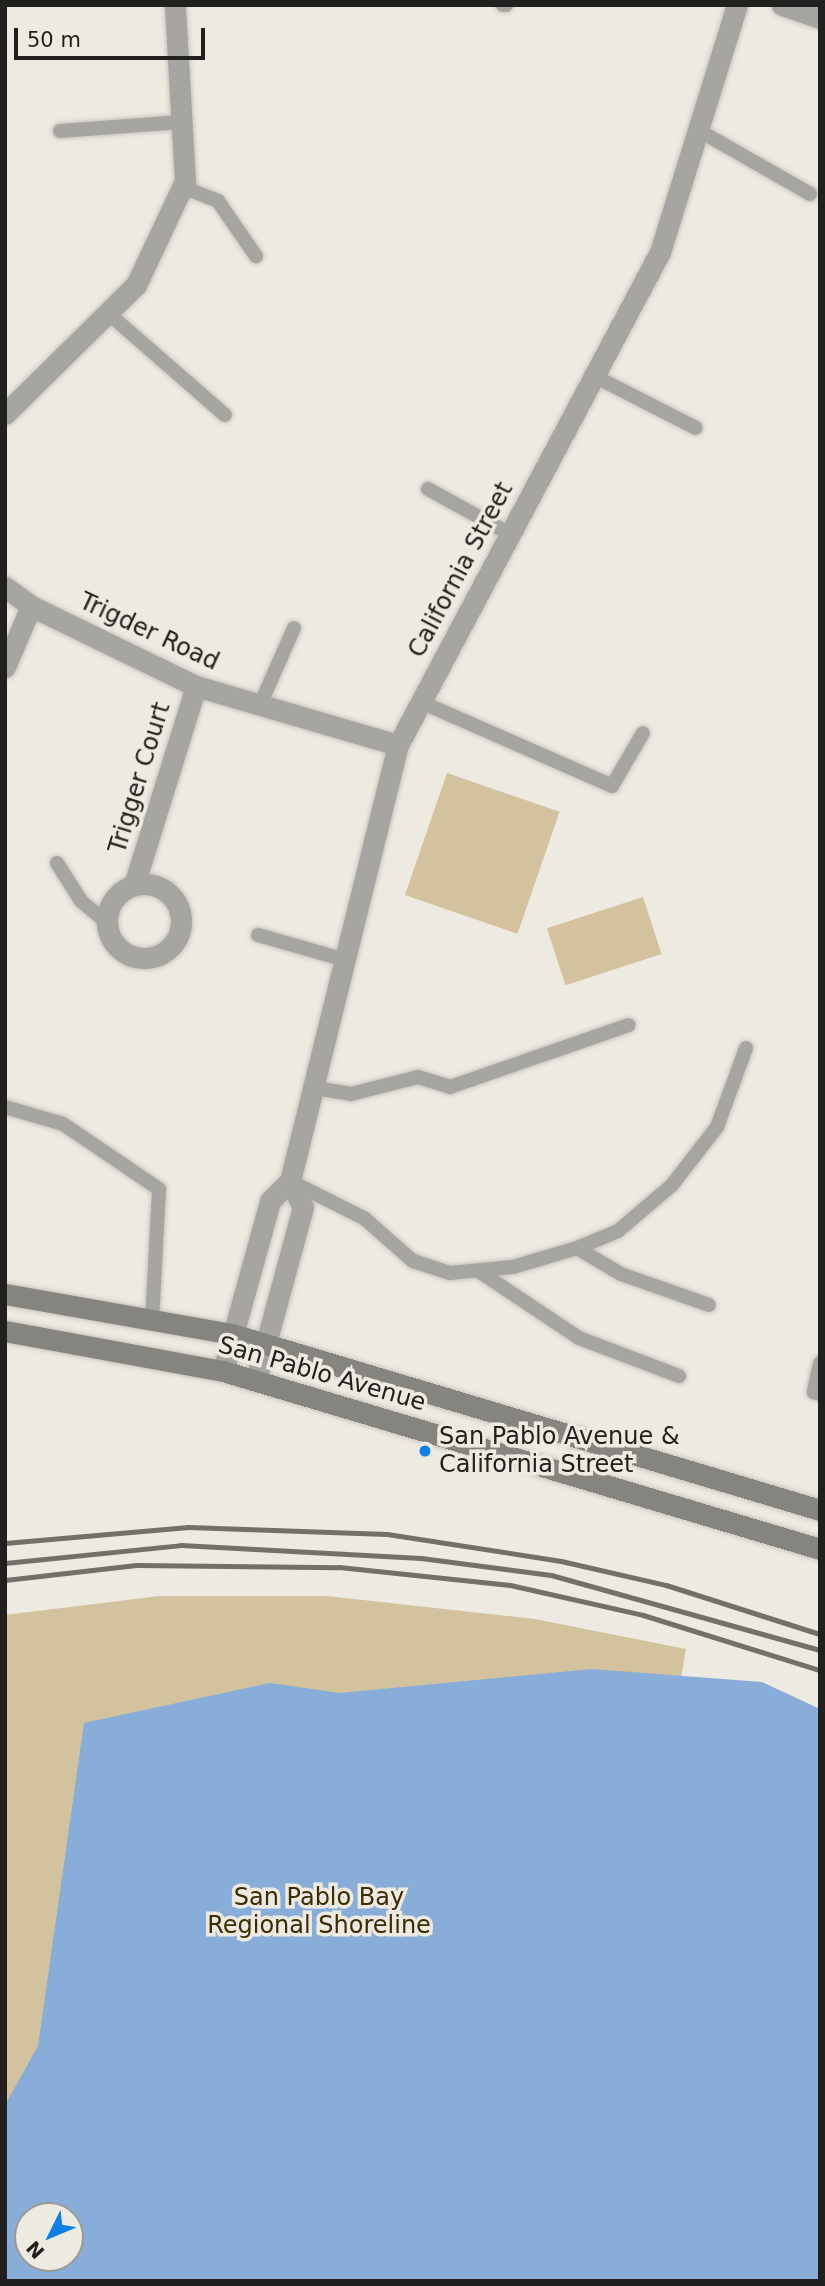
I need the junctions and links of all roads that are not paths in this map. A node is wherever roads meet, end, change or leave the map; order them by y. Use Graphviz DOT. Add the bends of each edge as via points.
graph roads {
  1 [pos="175,5"];
  2 [pos="737,5"];
  3 [pos="782,5"];
  4 [pos="820,18"];
  5 [pos="182,122"];
  6 [pos="698,130"];
  7 [pos="60,131"];
  8 [pos="182,187"];
  9 [pos="810,194"];
  10 [pos="256,256"];
  11 [pos="107,313"];
  12 [pos="594,376"];
  13 [pos="9,404"];
  14 [pos="225,415"];
  15 [pos="696,428"];
  16 [pos="428,489"];
  17 [pos="510,534"];
  18 [pos="5,587"];
  19 [pos="31,606"];
  20 [pos="294,628"];
  21 [pos="5,667"];
  22 [pos="196,686"];
  23 [pos="421,702"];
  24 [pos="260,705"];
  25 [pos="643,733"];
  26 [pos="398,745"];
  27 [pos="57,863"];
  28 [pos="134,885"];
  29 [pos="107,923"];
  30 [pos="258,935"];
  31 [pos="345,960"];
  32 [pos="629,1025"];
  33 [pos="746,1048"];
  34 [pos="314,1088"];
  35 [pos="5,1107"];
  36 [pos="290,1181"];
  37 [pos="577,1248"];
  38 [pos="480,1272"];
  39 [pos="5,1294"];
  40 [pos="709,1305"];
  41 [pos="152,1322"];
  42 [pos="5,1331"];
  43 [pos="232,1334"];
  44 [pos="265,1344"];
  45 [pos="820,1363"];
  46 [pos="223,1371"];
  47 [pos="678,1376"];
  48 [pos="256,1380"];
  49 [pos="820,1394"];
  50 [pos="820,1510"];
  51 [pos="820,1549"];
  1 -- 5 [label="street"];
  2 -- 6 [label="street, California Street"];
  3 -- 4 [label="street"];
  5 -- 7 [label="lane"];
  5 -- 8 [label="street"];
  6 -- 9 [label="lane"];
  6 -- 12 [label="street, California Street" via="660,252"];
  8 -- 10 [label="lane" via="218,201"];
  8 -- 11 [label="street" via="136,285"];
  11 -- 13 [label="street"];
  11 -- 14 [label="lane"];
  12 -- 15 [label="lane"];
  12 -- 17 [label="street, California Street"];
  16 -- 17 [label="lane"];
  17 -- 23 [label="street, California Street"];
  18 -- 19 [label="street, Trigder Road"];
  19 -- 21 [label="street"];
  19 -- 22 [label="street, Trigder Road"];
  20 -- 24 [label="lane"];
  22 -- 24 [label="street, Trigder Road"];
  22 -- 28 [label="street, Trigger Court"];
  23 -- 25 [label="lane" via="612,786"];
  23 -- 26 [label="street, California Street"];
  24 -- 26 [label="street, Trigder Road"];
  26 -- 31 [label="street, California Street"];
  27 -- 29 [label="lane" via="81,901"];
  28 -- 29 [label="street, Trigger Court" via="114,899"];
  28 -- 29 [label="street, Trigger Court" via="158,887 176,902 181,925 171,946 150,958 127,954"];
  30 -- 31 [label="lane"];
  31 -- 34 [label="street, California Street"];
  32 -- 34 [label="lane" via="450,1087 418,1077 351,1094"];
  33 -- 37 [label="lane" via="716,1127 672,1185 618,1231"];
  34 -- 36 [label="street, California Street"];
  35 -- 41 [label="lane" via="63,1124 159,1189"];
  36 -- 38 [label="lane" via="364,1218 413,1261 450,1273"];
  36 -- 43 [label="street, California Street" via="270,1201"];
  36 -- 44 [label="street" via="303,1208"];
  37 -- 38 [label="lane"];
  37 -- 40 [label="lane" via="621,1274"];
  38 -- 47 [label="lane" via="579,1338"];
  39 -- 41 [label="main road, San Pablo Avenue"];
  41 -- 43 [label="main road, San Pablo Avenue"];
  42 -- 46 [label="main road, San Pablo Avenue"];
  43 -- 44 [label="main road, San Pablo Avenue"];
  43 -- 46 [label="street, California Street"];
  44 -- 48 [label="street"];
  44 -- 50 [label="main road, San Pablo Avenue"];
  45 -- 49 [label="lane" via="814,1392"];
  46 -- 48 [label="main road, San Pablo Avenue"];
  48 -- 51 [label="main road, San Pablo Avenue"];
}
